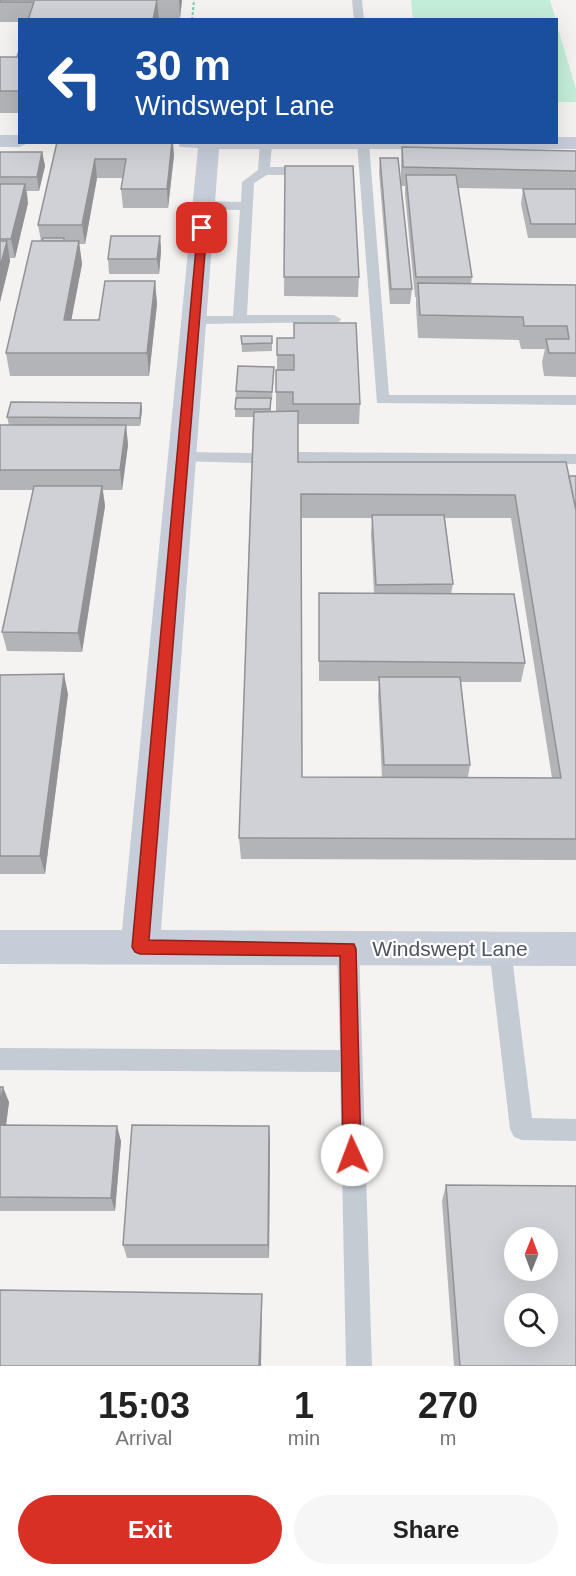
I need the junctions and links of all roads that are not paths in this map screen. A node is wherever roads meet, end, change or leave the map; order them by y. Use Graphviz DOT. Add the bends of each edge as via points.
graph roads {
  1 [pos="357,0"];
  2 [pos="359,18"];
  3 [pos="0,141"];
  4 [pos="18,141"];
  5 [pos="558,143"];
  6 [pos="576,143"];
  7 [pos="209,144"];
  8 [pos="266,144"];
  9 [pos="363,144"];
  10 [pos="264,171"];
  11 [pos="321,171"];
  12 [pos="204,206"];
  13 [pos="247,206"];
  14 [pos="334,319"];
  15 [pos="194,320"];
  16 [pos="240,320"];
  17 [pos="576,400"];
  18 [pos="182,458"];
  19 [pos="253,458"];
  20 [pos="298,458"];
  21 [pos="576,459"];
  22 [pos="0,947"];
  23 [pos="140,947"];
  24 [pos="348,949"];
  25 [pos="500,949"];
  26 [pos="576,949"];
  27 [pos="0,1059"];
  28 [pos="350,1061"];
  29 [pos="576,1130"];
  30 [pos="358,1366"];
  1 -- 2 [label="lane"];
  3 -- 4 [label="street"];
  5 -- 6 [label="street"];
  7 -- 12 [label="street"];
  8 -- 10 [label="lane"];
  9 -- 17 [label="lane" via="382,400"];
  10 -- 11 [label="lane"];
  10 -- 13 [label="lane" via="248,182"];
  12 -- 13 [label="lane"];
  12 -- 15 [label="street"];
  13 -- 16 [label="lane"];
  14 -- 16 [label="lane"];
  15 -- 16 [label="lane"];
  15 -- 18 [label="street"];
  18 -- 19 [label="lane"];
  18 -- 23 [label="street"];
  20 -- 21 [label="lane"];
  22 -- 23 [label="street, Windswept Lane"];
  23 -- 24 [label="street, Windswept Lane"];
  24 -- 25 [label="street, Windswept Lane"];
  24 -- 28 [label="lane"];
  25 -- 26 [label="street, Windswept Lane"];
  25 -- 29 [label="lane" via="522,1129"];
  27 -- 28 [label="lane"];
  28 -- 30 [label="lane"];
}
